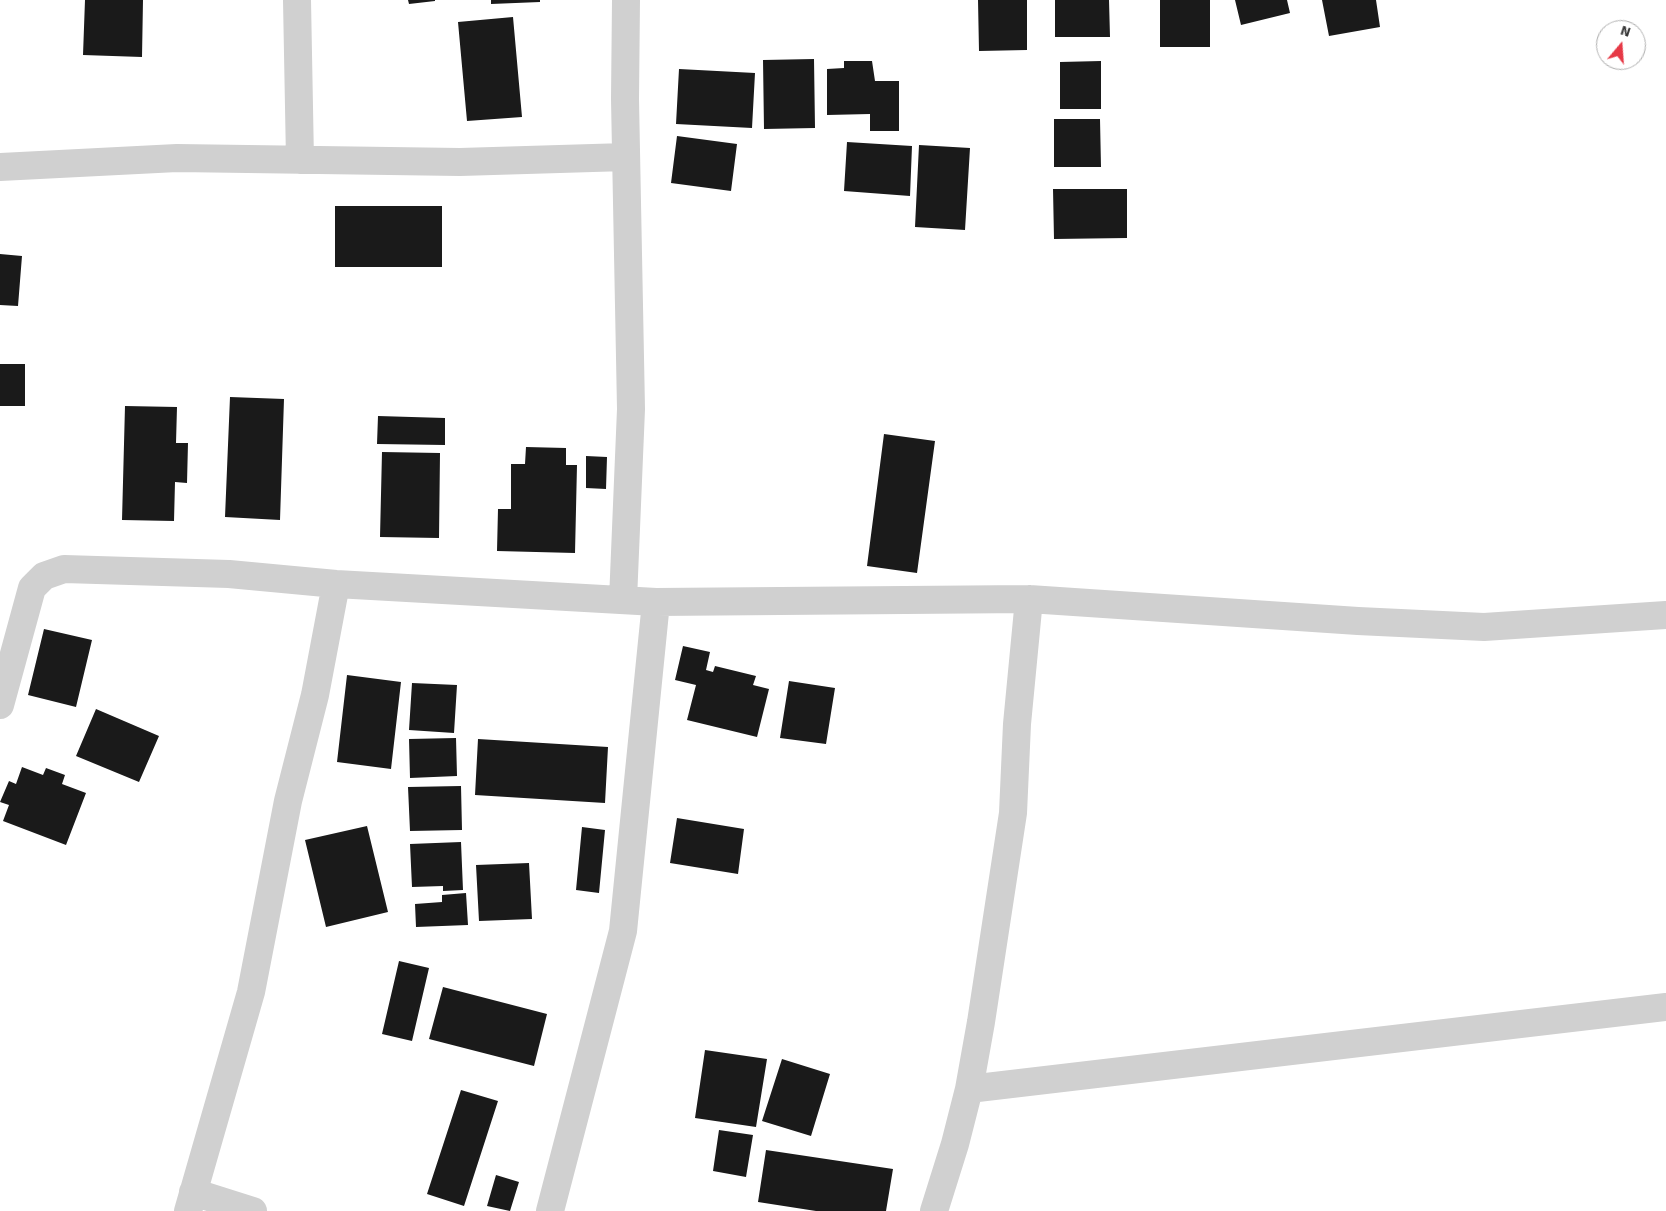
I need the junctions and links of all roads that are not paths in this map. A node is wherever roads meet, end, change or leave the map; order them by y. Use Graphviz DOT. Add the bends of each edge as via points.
graph roads {
  1 [pos="297,0"];
  2 [pos="626,0"];
  3 [pos="626,157"];
  4 [pos="300,160"];
  5 [pos="0,168"];
  6 [pos="336,584"];
  7 [pos="1029,599"];
  8 [pos="623,600"];
  9 [pos="656,602"];
  10 [pos="1666,615"];
  11 [pos="0,705"];
  12 [pos="1666,1007"];
  13 [pos="969,1090"];
  14 [pos="190,1201"];
  15 [pos="253,1211"];
  16 [pos="550,1211"];
  17 [pos="934,1211"];
  1 -- 4 [label="street"];
  2 -- 3 [label="street"];
  3 -- 4 [label="street" via="460,162"];
  3 -- 8 [label="street" via="632,409"];
  4 -- 5 [label="street" via="177,158"];
  6 -- 8 [label="street"];
  6 -- 11 [label="street" via="229,574 64,570 44,576 32,588"];
  6 -- 14 [label="street" via="315,695 288,801 251,992"];
  7 -- 9 [label="street"];
  7 -- 10 [label="street" via="1484,627"];
  7 -- 13 [label="street" via="1017,724 1013,813"];
  8 -- 9 [label="street"];
  9 -- 16 [label="street" via="623,931"];
  12 -- 13 [label="street"];
  13 -- 17 [label="street" via="956,1144"];
  14 -- 15 [label="street"];
}
